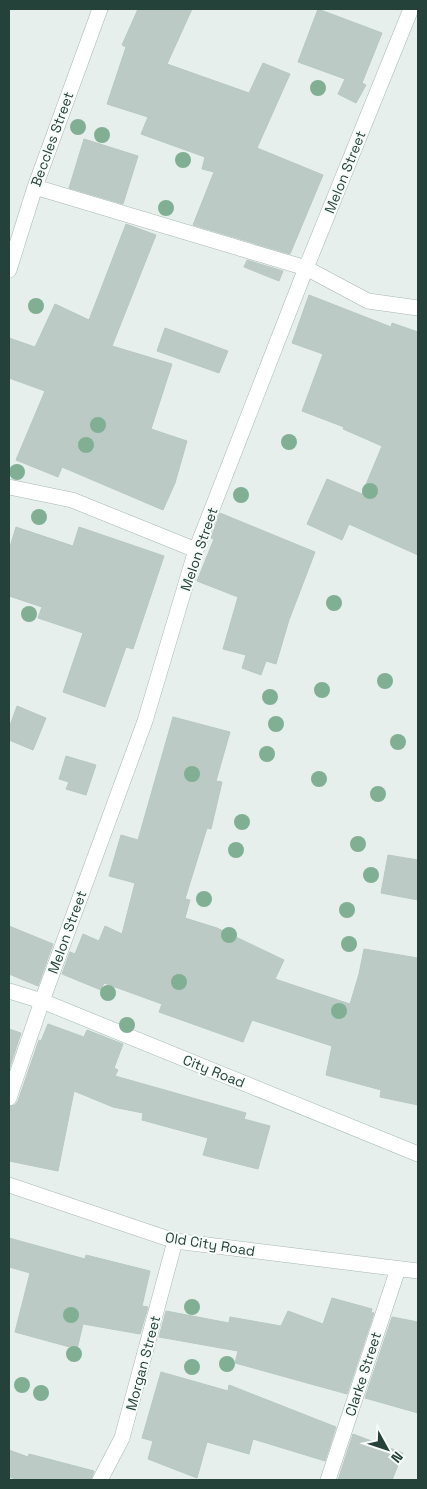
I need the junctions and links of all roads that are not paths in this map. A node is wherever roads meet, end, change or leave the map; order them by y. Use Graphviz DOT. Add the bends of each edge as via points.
graph roads {
  1 [pos="100,9"];
  2 [pos="411,9"];
  3 [pos="35,186"];
  4 [pos="306,268"];
  5 [pos="9,270"];
  6 [pos="418,308"];
  7 [pos="9,487"];
  8 [pos="196,550"];
  9 [pos="9,991"];
  10 [pos="42,1001"];
  11 [pos="9,1098"];
  12 [pos="418,1154"];
  13 [pos="9,1185"];
  14 [pos="175,1241"];
  15 [pos="398,1269"];
  16 [pos="418,1271"];
  17 [pos="100,1480"];
  18 [pos="328,1480"];
  1 -- 3 [label="street, Beccles Street"];
  2 -- 4 [label="street, Melon Street"];
  3 -- 4 [label="street"];
  3 -- 5 [label="street, Beccles Street"];
  4 -- 6 [label="street" via="368,300"];
  4 -- 8 [label="street, Melon Street"];
  7 -- 8 [label="street" via="72,500"];
  8 -- 10 [label="street, Melon Street" via="145,721"];
  9 -- 10 [label="street, City Road"];
  10 -- 11 [label="street, Melon Street"];
  10 -- 12 [label="street, City Road"];
  13 -- 14 [label="street, Old City Road"];
  14 -- 15 [label="street, Old City Road"];
  14 -- 17 [label="street, Morgan Street" via="122,1438"];
  15 -- 16 [label="street, Old City Road"];
  15 -- 18 [label="street, Clarke Street"];
}
